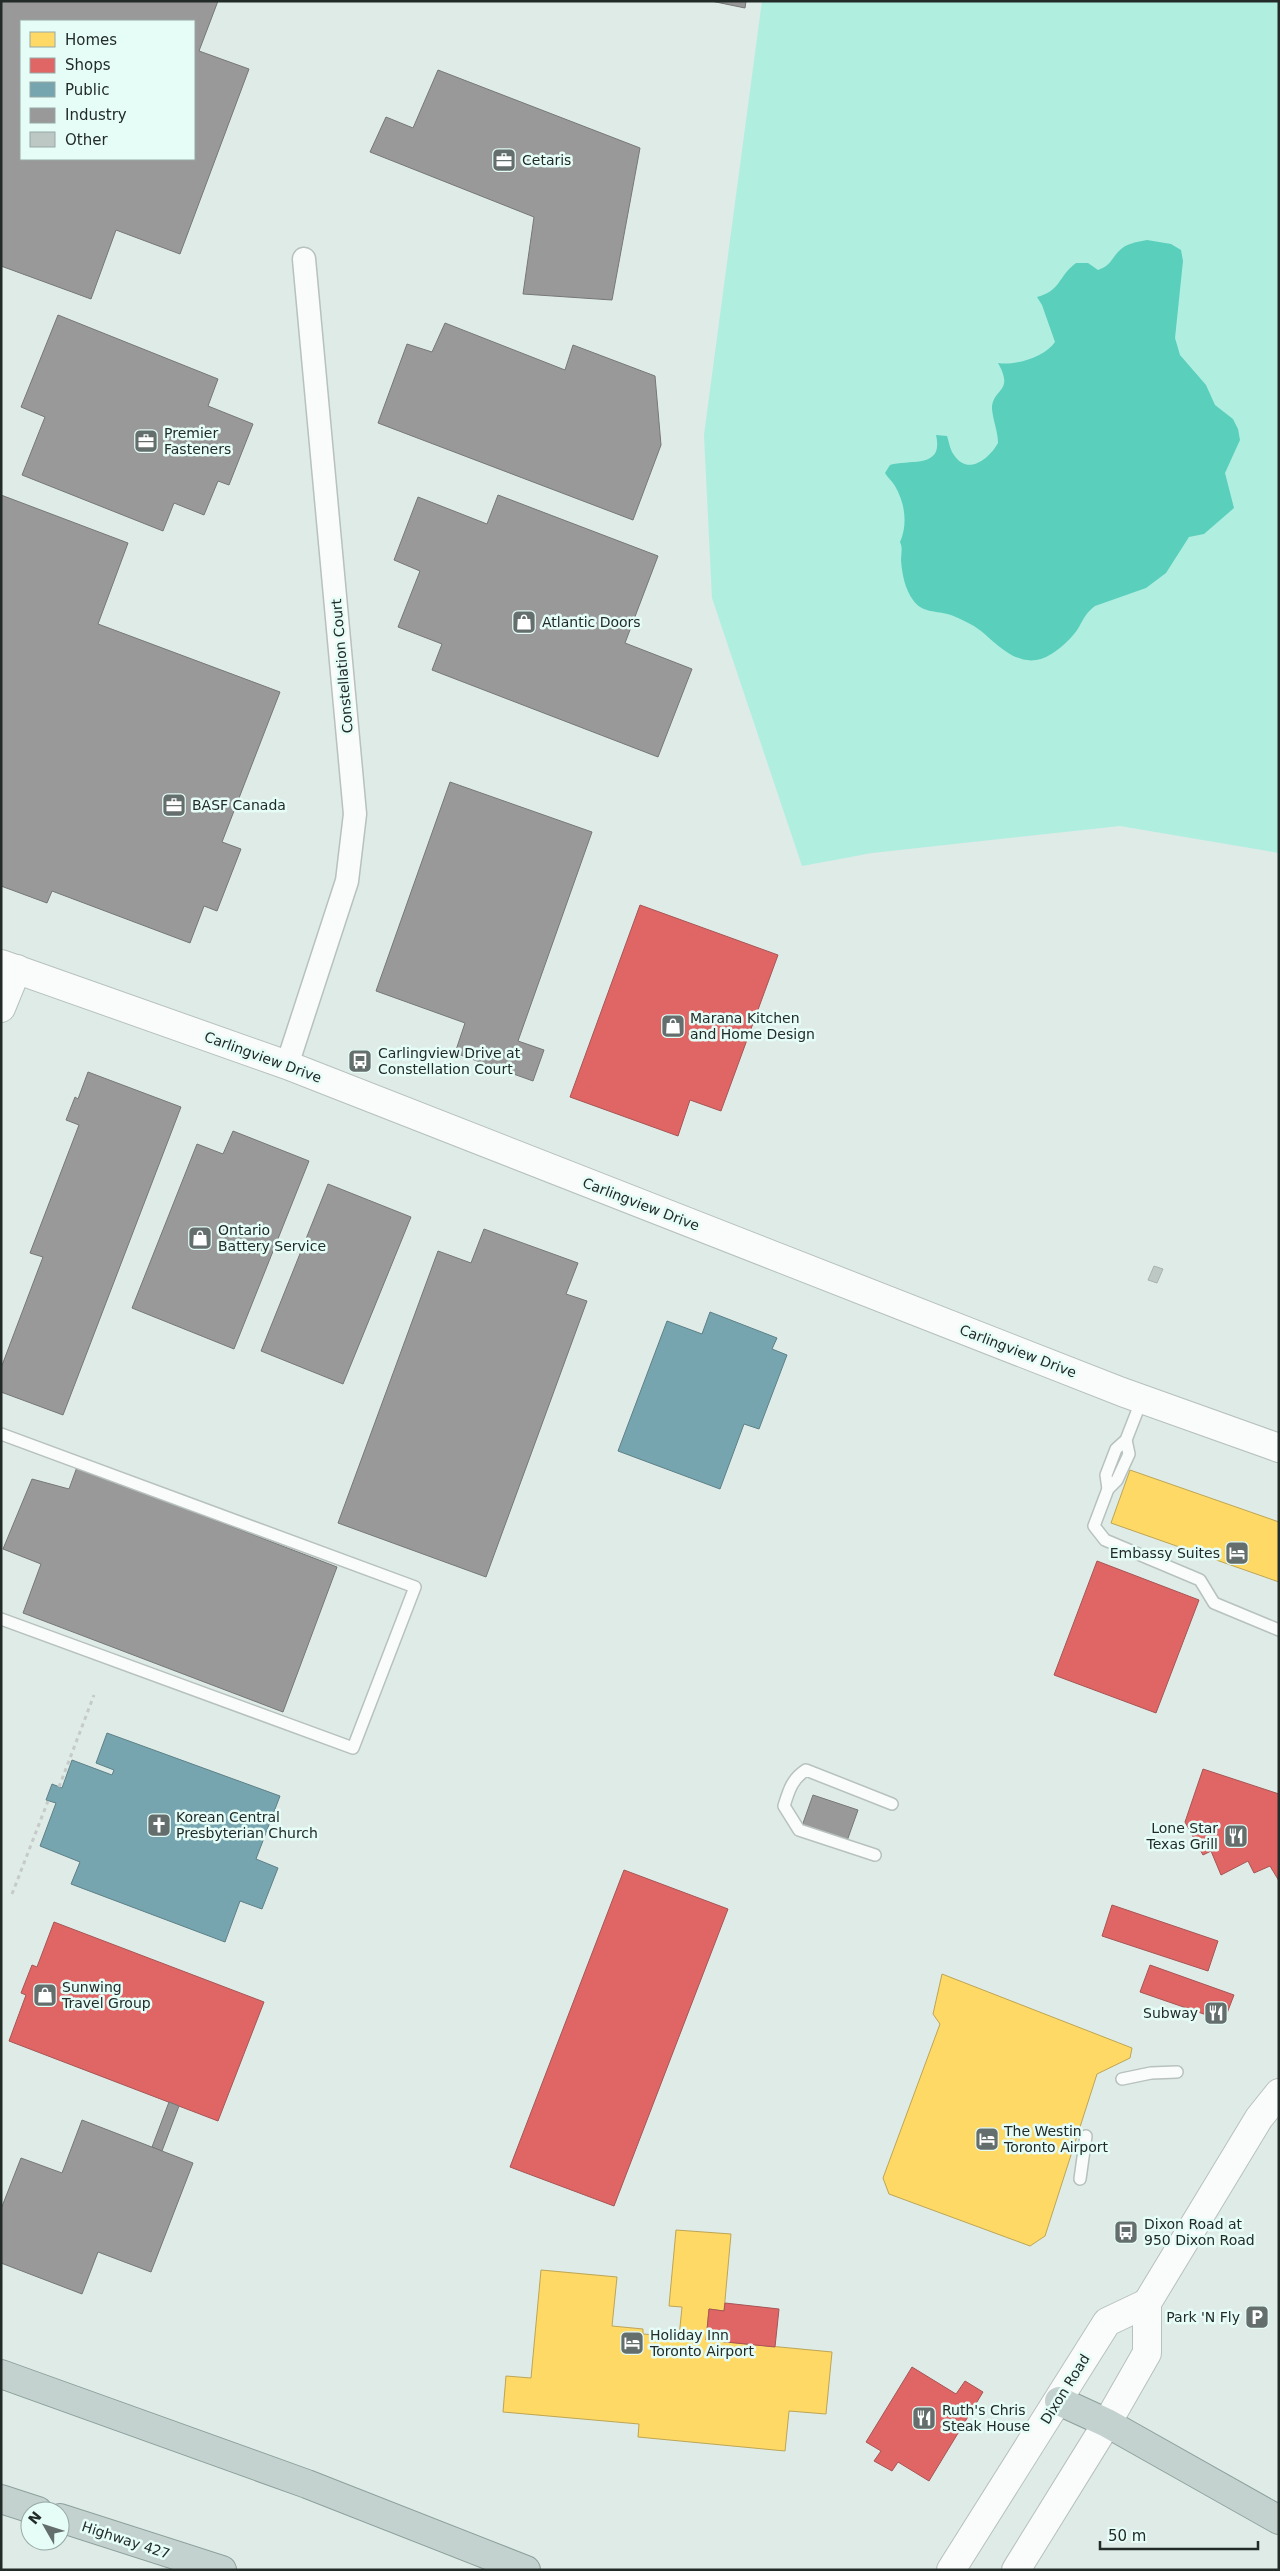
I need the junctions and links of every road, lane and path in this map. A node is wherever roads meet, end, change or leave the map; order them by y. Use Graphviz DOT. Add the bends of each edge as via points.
graph roads {
  1 [pos="304,259"];
  2 [pos="9,966"];
  3 [pos="1,1008"];
  4 [pos="287,1065"];
  5 [pos="1142,1399"];
  6 [pos="1,1434"];
  7 [pos="1279,1448"];
  8 [pos="1,1619"];
  9 [pos="1279,1630"];
  10 [pos="94,1695"];
  11 [pos="59,1787"];
  12 [pos="48,1800"];
  13 [pos="892,1804"];
  14 [pos="875,1856"];
  15 [pos="12,1894"];
  16 [pos="1177,2072"];
  17 [pos="1122,2079"];
  18 [pos="1279,2093"];
  19 [pos="1086,2136"];
  20 [pos="1080,2179"];
  21 [pos="1147,2303"];
  22 [pos="1,2374"];
  23 [pos="1059,2401"];
  24 [pos="1107,2424"];
  25 [pos="1,2498"];
  26 [pos="20,2505"];
  27 [pos="1279,2520"];
  28 [pos="70,2521"];
  29 [pos="222,2570"];
  30 [pos="526,2570"];
  31 [pos="951,2570"];
  32 [pos="1016,2570"];
  1 -- 4 [label="street, Constellation Court" via="355,814 347,881"];
  2 -- 3 [label="main road"];
  2 -- 4 [label="main road, Carlingview Drive"];
  4 -- 5 [label="main road, Carlingview Drive"];
  5 -- 7 [label="main road, Carlingview Drive"];
  5 -- 9 [label="lane" via="1126,1440 1116,1449 1106,1475 1108,1489 1094,1526 1105,1540 1200,1580 1214,1603"];
  6 -- 8 [label="lane" via="415,1587 353,1748"];
  10 -- 11 [label="path"];
  12 -- 15 [label="path"];
  13 -- 14 [label="lane" via="806,1770 796,1776 789,1789 784,1806 799,1830"];
  16 -- 17 [label="lane"];
  18 -- 21 [label="main road" via="1259,2118"];
  19 -- 20 [label="lane"];
  21 -- 23 [label="main road, Dixon Road" via="1107,2322"];
  21 -- 24 [label="main road" via="1147,2353"];
  22 -- 30 [label="highway" via="298,2481"];
  23 -- 24 [label="highway"];
  23 -- 31 [label="main road, Dixon Road"];
  24 -- 27 [label="highway"];
  24 -- 32 [label="main road"];
  25 -- 26 [label="highway"];
  28 -- 29 [label="highway, Highway 427"];
}
